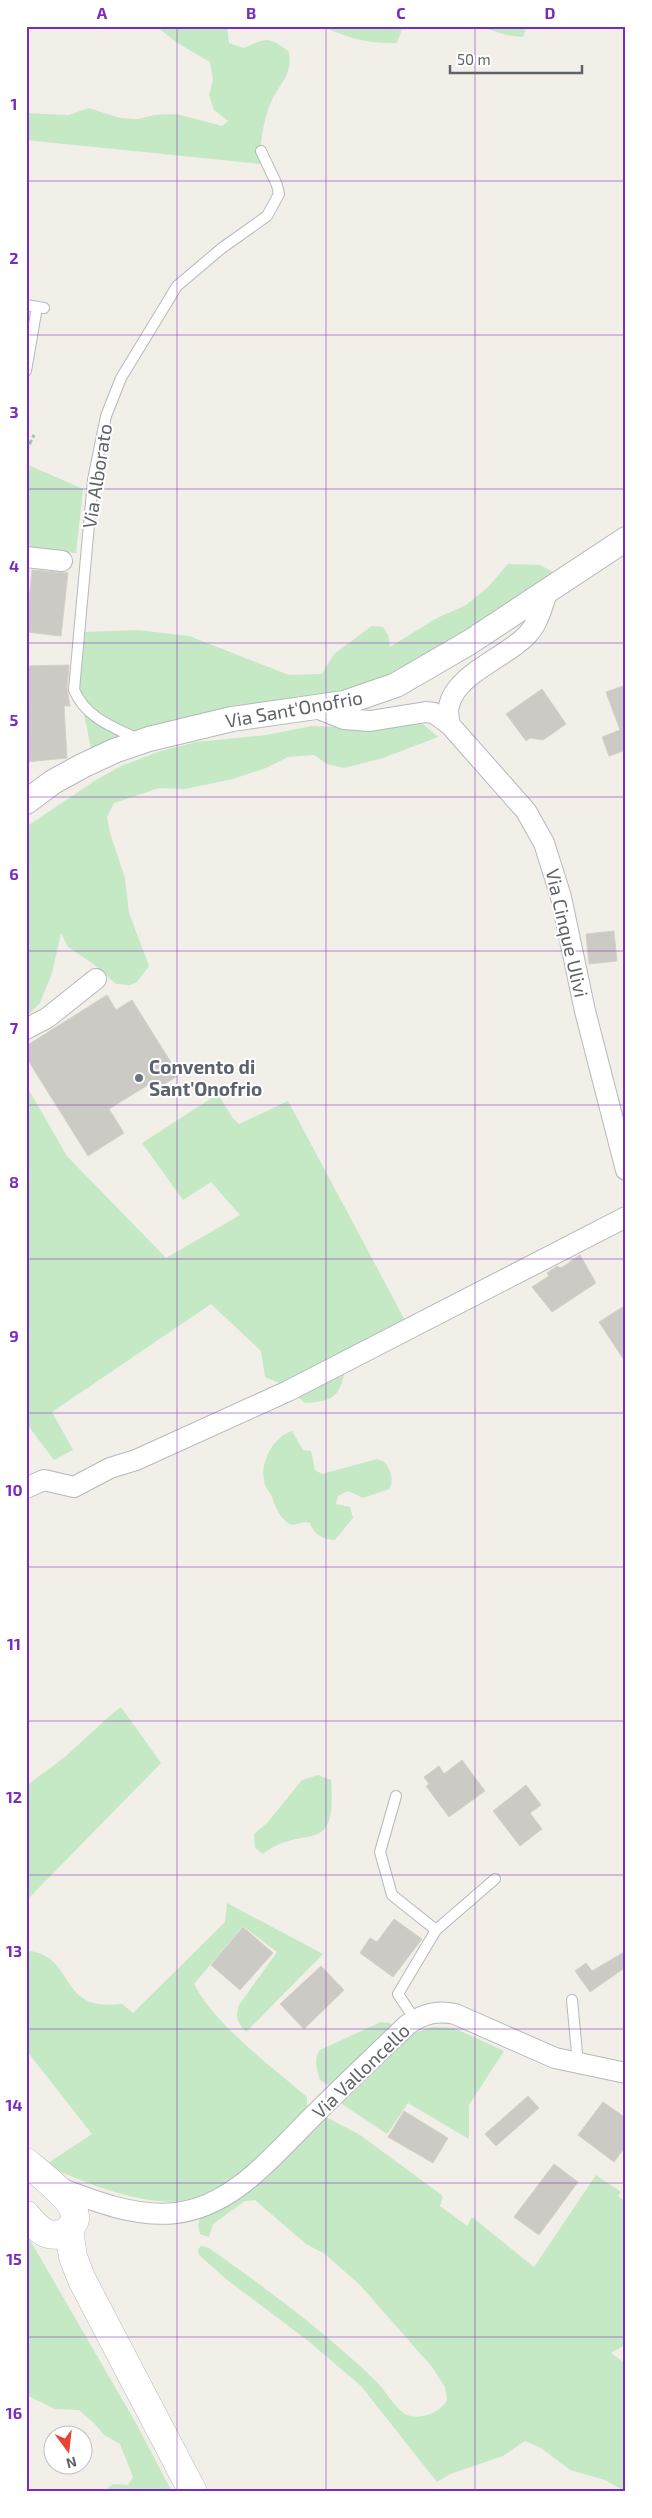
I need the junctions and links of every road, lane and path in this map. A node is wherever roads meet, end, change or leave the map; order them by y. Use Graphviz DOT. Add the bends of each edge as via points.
graph roads {
  1 [pos="261,151"];
  2 [pos="36,307"];
  3 [pos="26,371"];
  4 [pos="34,435"];
  5 [pos="26,452"];
  6 [pos="626,539"];
  7 [pos="26,557"];
  8 [pos="62,561"];
  9 [pos="548,590"];
  10 [pos="314,708"];
  11 [pos="450,725"];
  12 [pos="143,741"];
  13 [pos="26,802"];
  14 [pos="96,979"];
  15 [pos="26,1029"];
  16 [pos="626,1170"];
  17 [pos="626,1217"];
  18 [pos="26,1488"];
  19 [pos="396,1796"];
  20 [pos="495,1879"];
  21 [pos="436,1930"];
  22 [pos="572,2000"];
  23 [pos="415,2020"];
  24 [pos="578,2064"];
  25 [pos="626,2073"];
  26 [pos="26,2162"];
  27 [pos="49,2183"];
  28 [pos="116,2207"];
  29 [pos="34,2224"];
  30 [pos="70,2228"];
  31 [pos="82,2280"];
  32 [pos="193,2492"];
  1 -- 12 [label="lane, Via Alborato" via="277,185 279,194 274,205 267,216 177,286 121,378 106,416 93,480 74,690 86,710 99,721"];
  2 -- 3 [label="lane"];
  4 -- 5 [label="path"];
  6 -- 9 [label="street, Via Sant'Onofrio"];
  7 -- 8 [label="street"];
  9 -- 10 [label="street, Via Sant'Onofrio" via="396,686 344,703"];
  9 -- 11 [label="street" via="536,624 526,637 470,676 453,695 448,706"];
  10 -- 11 [label="street, Via Cinque Ulivi" via="344,719 370,721 426,712 434,713"];
  10 -- 12 [label="street, Via Sant'Onofrio" via="232,720"];
  11 -- 16 [label="street, Via Cinque Ulivi" via="526,811 544,843 561,897 585,1011"];
  12 -- 13 [label="street, Via Sant'Onofrio" via="82,766"];
  14 -- 15 [label="street" via="46,1018"];
  17 -- 18 [label="street" via="288,1391 145,1456 110,1468 74,1487 44,1480"];
  19 -- 21 [label="lane" via="380,1852 392,1895"];
  20 -- 21 [label="lane"];
  21 -- 23 [label="lane" via="398,1994"];
  22 -- 24 [label="lane"];
  23 -- 24 [label="street, Via Valloncello" via="437,2012 455,2014 535,2050"];
  23 -- 28 [label="street, Via Valloncello" via="259,2171 238,2186 201,2207 174,2214"];
  24 -- 25 [label="street, Via Valloncello"];
  26 -- 27 [label="main road"];
  27 -- 28 [label="street, Via Valloncello"];
  27 -- 30 [label="main road" via="74,2211 75,2219"];
  28 -- 30 [label="street, Via Valloncello" via="89,2211"];
  29 -- 30 [label="main road" via="49,2236 59,2235"];
  29 -- 31 [label="main road"];
  30 -- 31 [label="main road" via="73,2257"];
  31 -- 32 [label="main road"];
}
